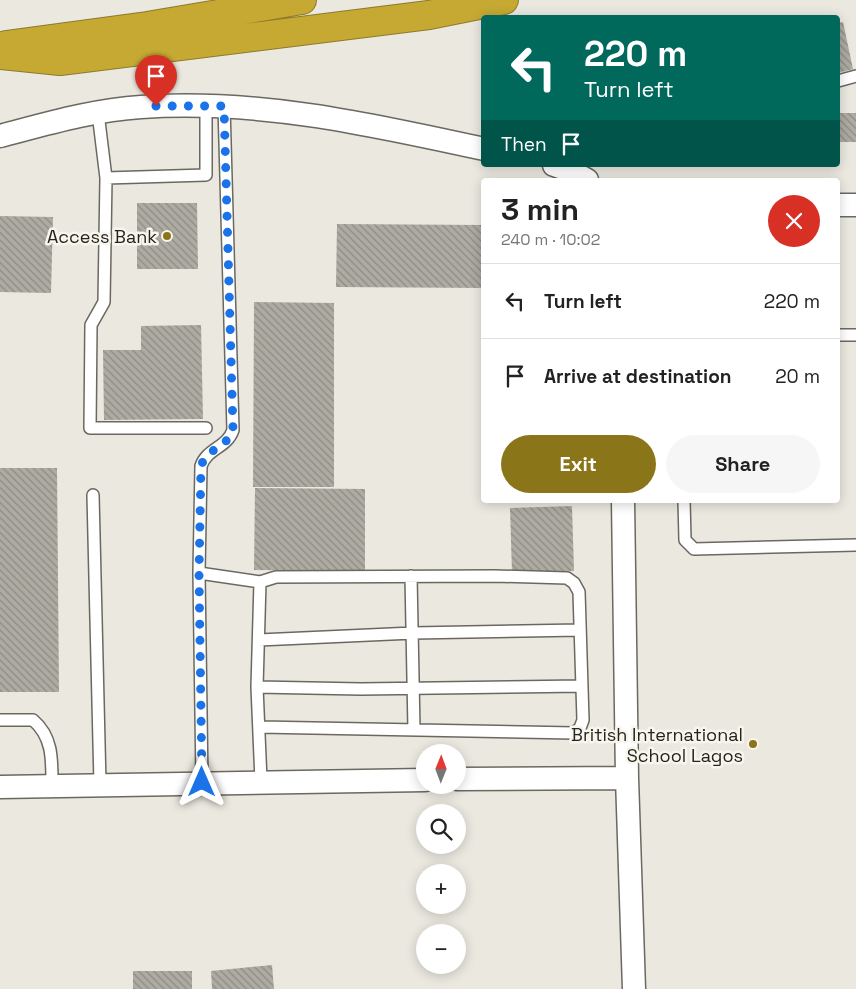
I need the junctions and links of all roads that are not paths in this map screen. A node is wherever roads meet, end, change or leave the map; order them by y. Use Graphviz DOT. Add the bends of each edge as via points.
graph roads {
  1 [pos="184,0"];
  2 [pos="302,0"];
  3 [pos="504,0"];
  4 [pos="0,39"];
  5 [pos="0,45"];
  6 [pos="0,55"];
  7 [pos="856,76"];
  8 [pos="840,80"];
  9 [pos="215,106"];
  10 [pos="98,113"];
  11 [pos="0,136"];
  12 [pos="481,148"];
  13 [pos="560,167"];
  14 [pos="106,178"];
  15 [pos="583,178"];
  16 [pos="840,205"];
  17 [pos="856,205"];
  18 [pos="840,335"];
  19 [pos="856,335"];
  20 [pos="206,428"];
  21 [pos="92,495"];
  22 [pos="623,503"];
  23 [pos="684,503"];
  24 [pos="856,545"];
  25 [pos="199,573"];
  26 [pos="411,576"];
  27 [pos="260,582"];
  28 [pos="580,630"];
  29 [pos="413,633"];
  30 [pos="259,640"];
  31 [pos="582,686"];
  32 [pos="257,687"];
  33 [pos="413,688"];
  34 [pos="0,720"];
  35 [pos="260,727"];
  36 [pos="414,730"];
  37 [pos="627,778"];
  38 [pos="416,780"];
  39 [pos="466,780"];
  40 [pos="261,781"];
  41 [pos="202,782"];
  42 [pos="100,784"];
  43 [pos="52,786"];
  44 [pos="0,787"];
  45 [pos="634,989"];
  1 -- 4 [label="highway"];
  2 -- 5 [label="highway" via="147,26"];
  3 -- 6 [label="highway" via="429,15 60,61"];
  7 -- 8 [label="lane"];
  9 -- 10 [label="street" via="140,107"];
  9 -- 12 [label="street" via="330,117"];
  9 -- 14 [label="lane" via="206,175"];
  9 -- 25 [label="lane" via="233,430 230,438 204,458 201,466"];
  10 -- 11 [label="street"];
  10 -- 14 [label="lane"];
  13 -- 15 [label="street"];
  14 -- 20 [label="lane" via="104,302 91,325 90,428"];
  16 -- 17 [label="street"];
  18 -- 19 [label="lane"];
  21 -- 42 [label="lane"];
  22 -- 37 [label="street"];
  23 -- 24 [label="lane" via="685,540 694,549"];
  25 -- 27 [label="lane"];
  25 -- 41 [label="lane"];
  26 -- 27 [label="lane" via="276,577"];
  26 -- 28 [label="lane" via="567,578 579,592"];
  26 -- 29 [label="lane"];
  27 -- 30 [label="lane"];
  28 -- 29 [label="lane"];
  28 -- 31 [label="lane"];
  29 -- 30 [label="lane"];
  29 -- 33 [label="lane"];
  30 -- 32 [label="lane"];
  31 -- 33 [label="lane"];
  31 -- 36 [label="lane" via="583,720 574,732"];
  32 -- 33 [label="lane"];
  32 -- 35 [label="lane"];
  33 -- 36 [label="lane"];
  34 -- 43 [label="lane" via="33,720 44,729 52,756"];
  35 -- 36 [label="lane"];
  35 -- 40 [label="lane"];
  37 -- 39 [label="street"];
  37 -- 45 [label="street"];
  38 -- 40 [label="street"];
  40 -- 41 [label="street"];
  41 -- 42 [label="street"];
  42 -- 43 [label="street"];
  43 -- 44 [label="street"];
}
